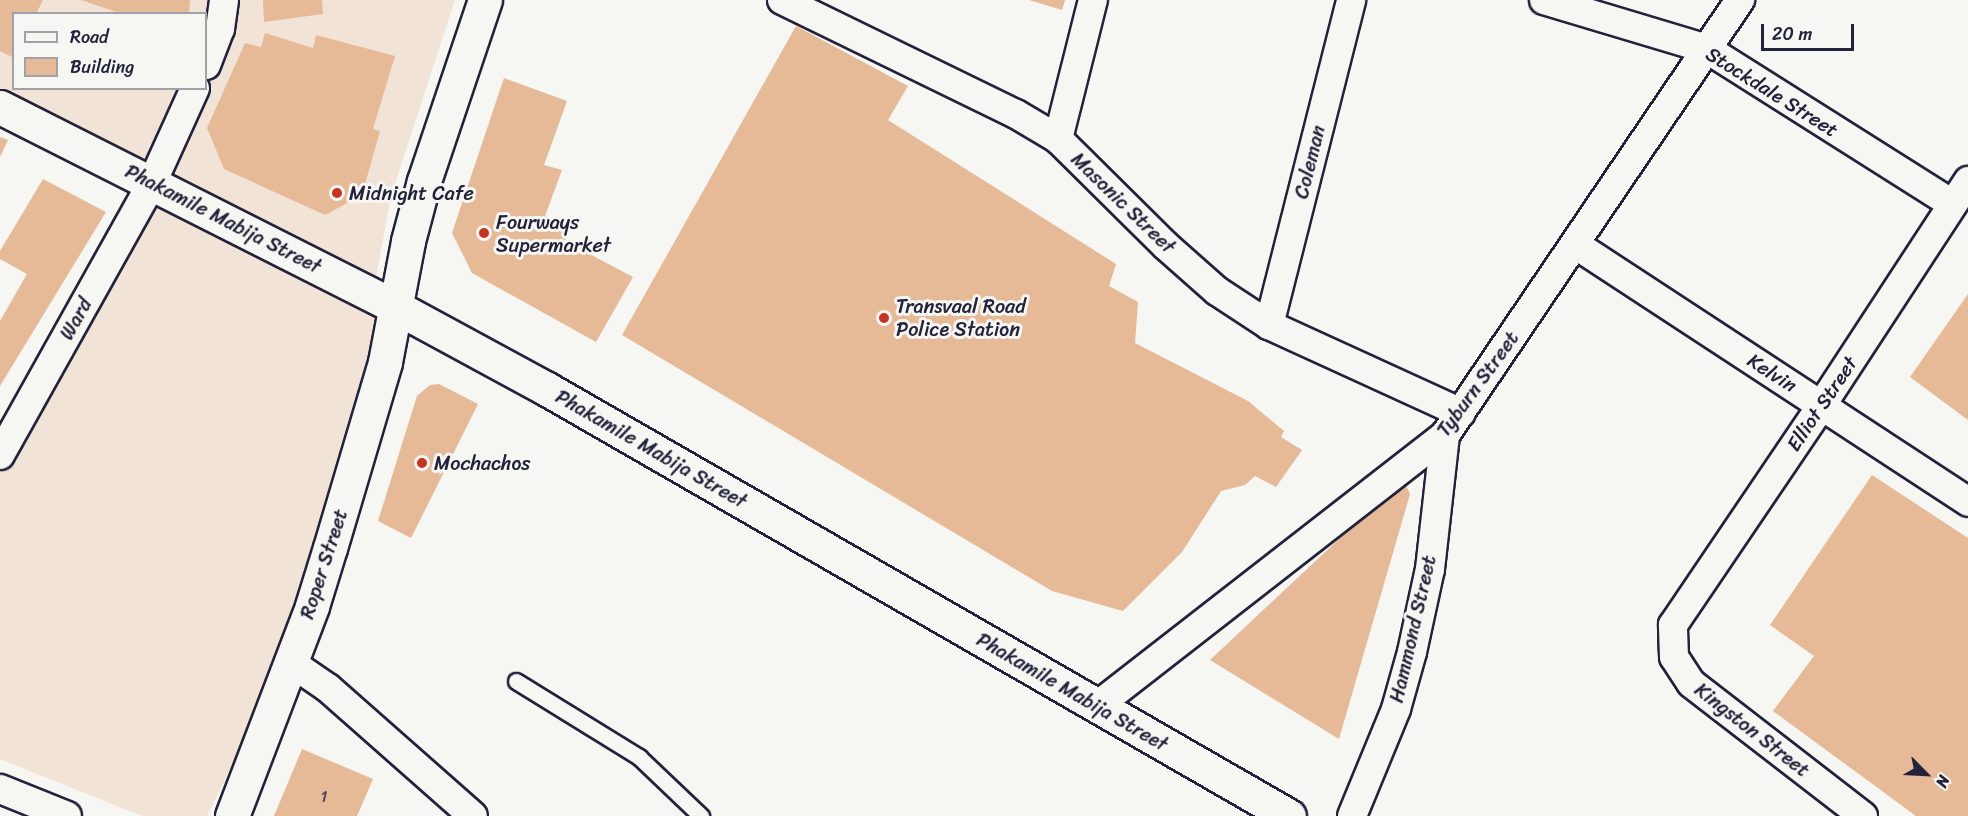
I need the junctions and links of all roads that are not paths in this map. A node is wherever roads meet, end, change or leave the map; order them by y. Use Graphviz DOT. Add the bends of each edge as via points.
graph roads {
  1 [pos="224,0"];
  2 [pos="485,0"];
  3 [pos="782,0"];
  4 [pos="1093,0"];
  5 [pos="1351,0"];
  6 [pos="1740,0"];
  7 [pos="1552,1"];
  8 [pos="1707,49"];
  9 [pos="207,62"];
  10 [pos="194,90"];
  11 [pos="0,107"];
  12 [pos="1058,139"];
  13 [pos="1968,181"];
  14 [pos="152,183"];
  15 [pos="1952,204"];
  16 [pos="1576,245"];
  17 [pos="396,307"];
  18 [pos="1269,325"];
  19 [pos="1821,406"];
  20 [pos="1453,424"];
  21 [pos="0,455"];
  22 [pos="1968,502"];
  23 [pos="1673,625"];
  24 [pos="290,662"];
  25 [pos="516,681"];
  26 [pos="1096,705"];
  27 [pos="0,789"];
  28 [pos="67,816"];
  29 [pos="232,816"];
  30 [pos="473,816"];
  31 [pos="701,816"];
  32 [pos="1289,816"];
  33 [pos="1352,816"];
  34 [pos="1863,816"];
  1 -- 9 [label="street"];
  2 -- 17 [label="street, Roper Street" via="424,181"];
  3 -- 12 [label="street, Masonic Street" via="1016,114"];
  4 -- 12 [label="street"];
  5 -- 18 [label="street, Coleman"];
  6 -- 8 [label="street, Tyburn Street"];
  7 -- 8 [label="street, Stockdale Street"];
  8 -- 15 [label="street, Stockdale Street"];
  8 -- 16 [label="street, Tyburn Street"];
  10 -- 14 [label="street, Ward"];
  11 -- 14 [label="street, Phakamile Mabija Street"];
  12 -- 18 [label="street, Masonic Street" via="1216,291"];
  13 -- 15 [label="street, Elliot Street"];
  14 -- 17 [label="street, Phakamile Mabija Street"];
  14 -- 21 [label="street, Ward"];
  15 -- 19 [label="street, Elliot Street"];
  16 -- 19 [label="street, Kelvin"];
  16 -- 20 [label="street, Tyburn Street"];
  17 -- 24 [label="street, Roper Street" via="356,465 312,606"];
  17 -- 26 [label="street, Phakamile Mabija Street" via="547,389"];
  18 -- 20 [label="street, Masonic Street"];
  19 -- 22 [label="street, Kelvin"];
  19 -- 23 [label="street, Elliot Street"];
  20 -- 26 [label="street, Tyburn Street"];
  20 -- 33 [label="street, Hammond Street" via="1430,569 1412,652 1396,709"];
  23 -- 34 [label="street, Kingston Street" via="1674,657 1691,683"];
  24 -- 29 [label="street, Roper Street"];
  24 -- 30 [label="street" via="328,688"];
  25 -- 31 [label="lane" via="639,757"];
  26 -- 32 [label="street, Phakamile Mabija Street"];
  27 -- 28 [label="street"];
}
